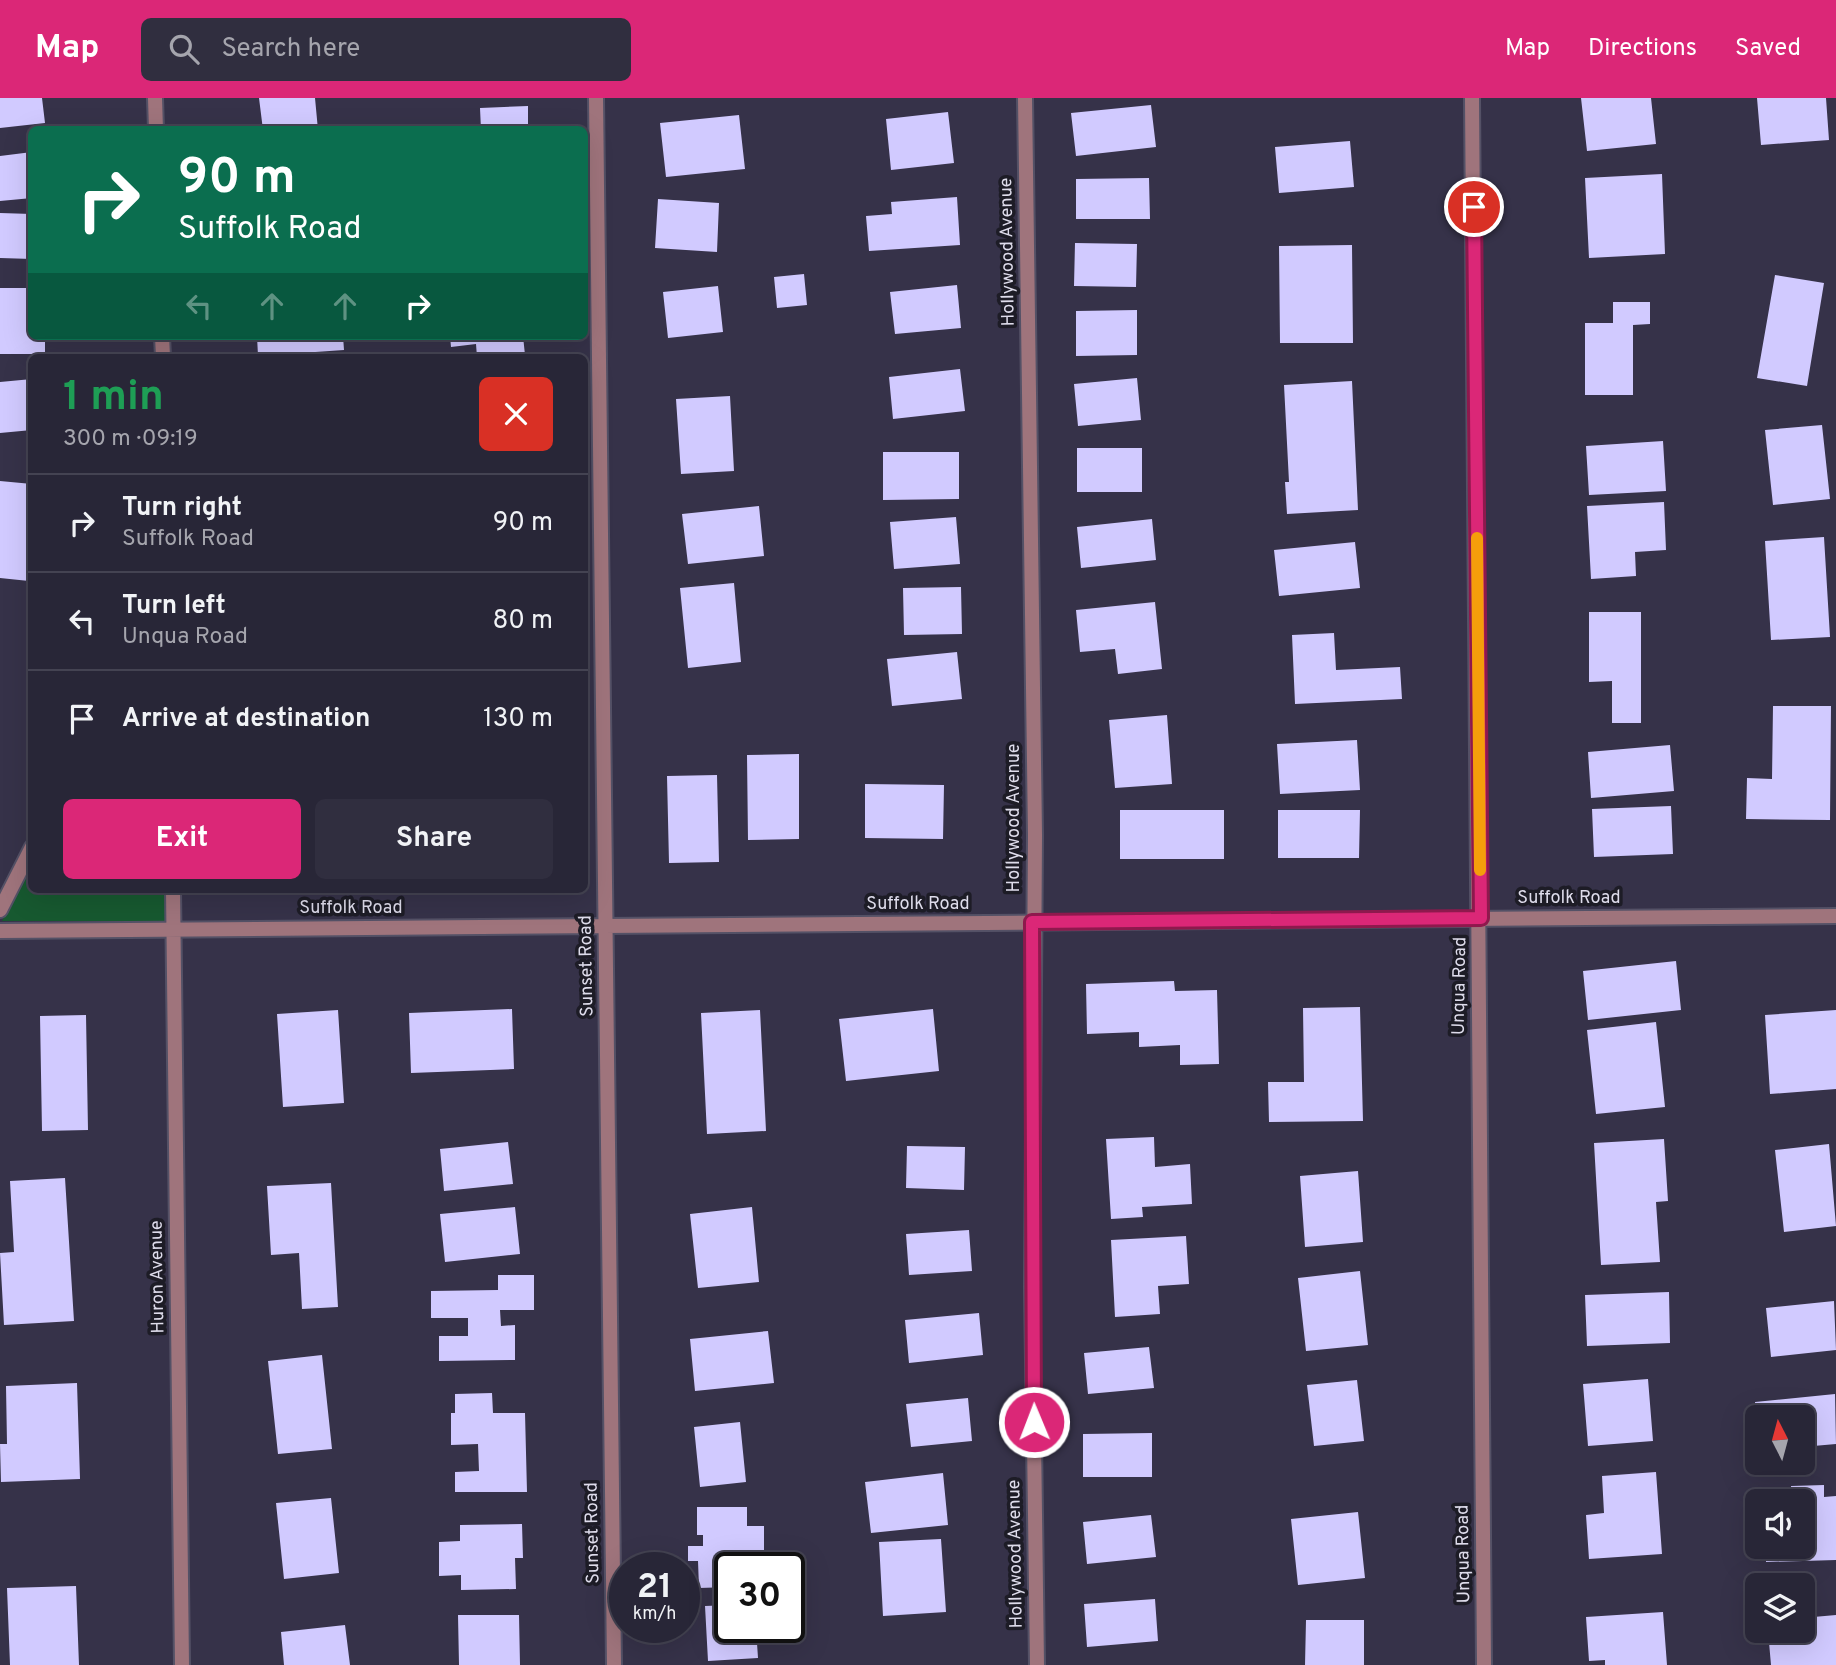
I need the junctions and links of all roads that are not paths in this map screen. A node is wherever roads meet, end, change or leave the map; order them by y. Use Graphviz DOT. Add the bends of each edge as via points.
graph roads {
  1 [pos="155,98"];
  2 [pos="596,98"];
  3 [pos="1025,98"];
  4 [pos="1472,98"];
  5 [pos="156,126"];
  6 [pos="28,855"];
  7 [pos="173,893"];
  8 [pos="0,910"];
  9 [pos="1836,916"];
  10 [pos="1481,918"];
  11 [pos="1032,922"];
  12 [pos="606,925"];
  13 [pos="173,929"];
  14 [pos="0,931"];
  15 [pos="182,1665"];
  16 [pos="614,1665"];
  17 [pos="1037,1665"];
  18 [pos="1484,1665"];
  1 -- 5 [label="street"];
  2 -- 12 [label="street, Sunset Road"];
  3 -- 11 [label="street, Hollywood Avenue" via="1035,835"];
  4 -- 10 [label="street, Unqua Road"];
  6 -- 8 [label="street"];
  7 -- 13 [label="street, Huron Avenue"];
  9 -- 10 [label="street, Suffolk Road"];
  10 -- 11 [label="street, Suffolk Road"];
  10 -- 18 [label="street, Unqua Road" via="1477,999"];
  11 -- 12 [label="street, Suffolk Road"];
  11 -- 17 [label="street, Hollywood Avenue"];
  12 -- 13 [label="street, Suffolk Road"];
  12 -- 16 [label="street, Sunset Road"];
  13 -- 14 [label="street, Suffolk Road"];
  13 -- 15 [label="street, Huron Avenue"];
}
